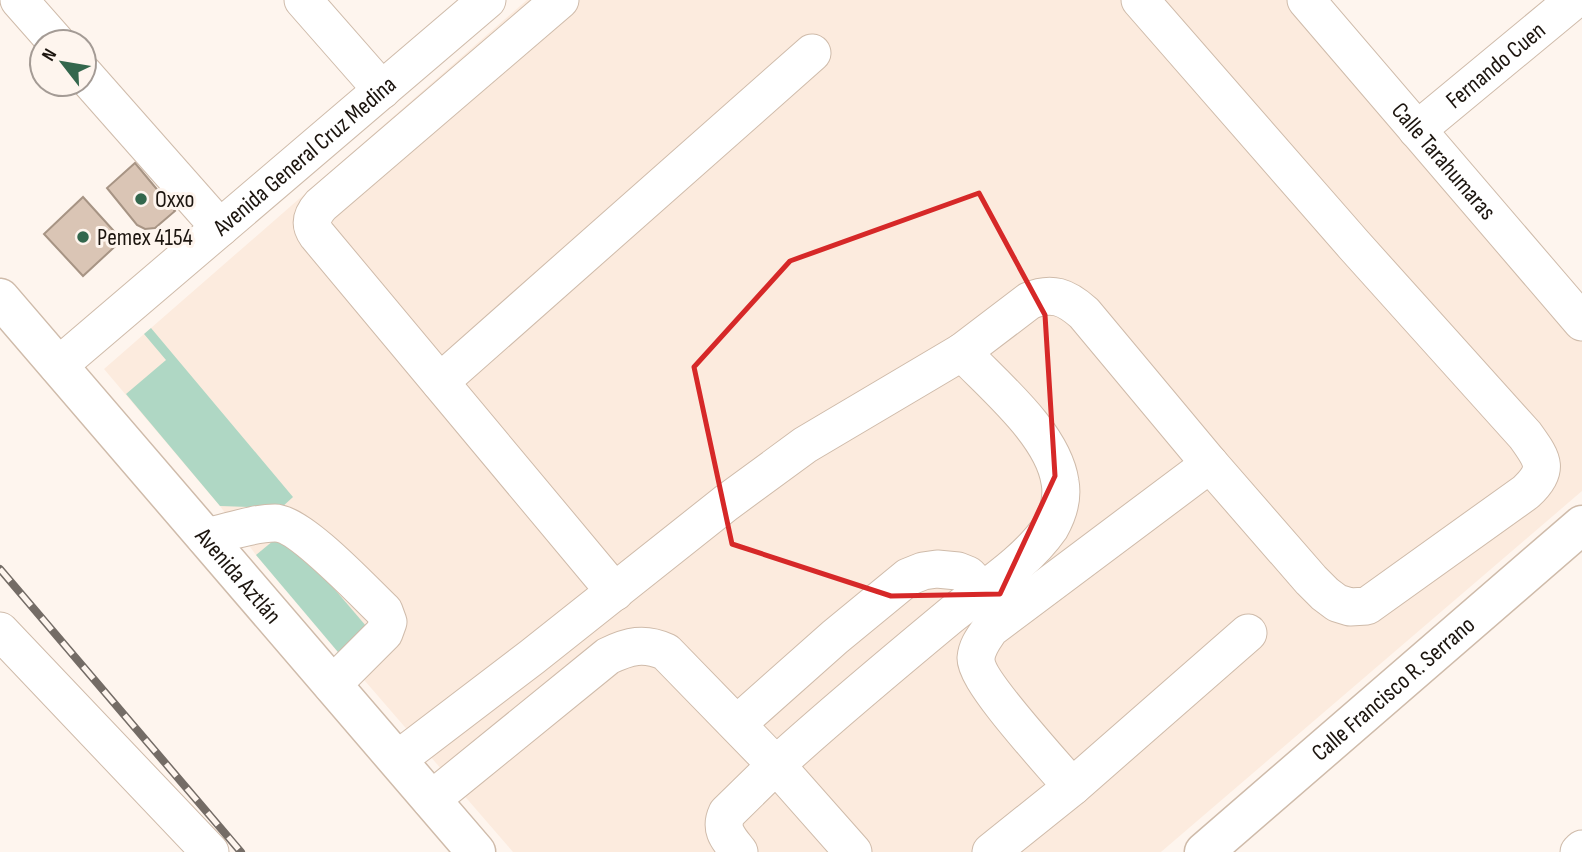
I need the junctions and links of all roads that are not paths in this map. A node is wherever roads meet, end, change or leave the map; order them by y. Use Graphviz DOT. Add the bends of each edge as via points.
graph roads {
  1 [pos="19,0"];
  2 [pos="303,0"];
  3 [pos="487,0"];
  4 [pos="560,0"];
  5 [pos="1140,0"];
  6 [pos="1306,0"];
  7 [pos="1574,0"];
  8 [pos="44,28"];
  9 [pos="811,53"];
  10 [pos="98,90"];
  11 [pos="382,90"];
  12 [pos="1417,130"];
  13 [pos="220,228"];
  14 [pos="0,298"];
  15 [pos="1582,322"];
  16 [pos="962,352"];
  17 [pos="58,366"];
  18 [pos="440,382"];
  19 [pos="1210,464"];
  20 [pos="1582,525"];
  21 [pos="205,537"];
  22 [pos="983,590"];
  23 [pos="615,592"];
  24 [pos="1007,617"];
  25 [pos="0,631"];
  26 [pos="1248,633"];
  27 [pos="532,657"];
  28 [pos="332,685"];
  29 [pos="563,692"];
  30 [pos="737,724"];
  31 [pos="397,760"];
  32 [pos="776,765"];
  33 [pos="1072,787"];
  34 [pos="431,800"];
  35 [pos="210,852"];
  36 [pos="476,852"];
  37 [pos="739,852"];
  38 [pos="853,852"];
  39 [pos="991,852"];
  40 [pos="1204,852"];
  1 -- 8 [label="street"];
  2 -- 11 [label="street"];
  3 -- 11 [label="street, Avenida General Cruz Medina"];
  4 -- 18 [label="street" via="321,205 312,220 317,236"];
  5 -- 19 [label="street" via="1525,435 1543,469 1526,492 1367,606 1350,607 1337,603 1311,580"];
  6 -- 12 [label="street, Calle Tarahumaras"];
  7 -- 12 [label="street, Fernando Cuen"];
  9 -- 18 [label="street"];
  10 -- 13 [label="street"];
  11 -- 13 [label="street, Avenida General Cruz Medina"];
  12 -- 15 [label="street, Calle Tarahumaras"];
  13 -- 17 [label="street, Avenida General Cruz Medina"];
  14 -- 17 [label="main road, Avenida Aztlán"];
  16 -- 19 [label="street" via="1029,301 1059,295 1084,313"];
  16 -- 22 [label="street" via="1037,434 1060,481 1057,515 1049,528"];
  16 -- 23 [label="street" via="805,445"];
  17 -- 21 [label="main road, Avenida Aztlán"];
  18 -- 23 [label="street"];
  19 -- 24 [label="street"];
  20 -- 40 [label="main road, Calle Francisco R. Serrano"];
  21 -- 28 [label="main road, Avenida Aztlán"];
  21 -- 28 [label="street" via="273,523 293,528 384,611 388,622 384,633"];
  22 -- 24 [label="street"];
  22 -- 30 [label="street" via="958,571 937,569 908,577"];
  22 -- 32 [label="street"];
  23 -- 27 [label="street"];
  24 -- 33 [label="street" via="980,643 976,659 980,673"];
  25 -- 35 [label="street"];
  26 -- 33 [label="street"];
  27 -- 29 [label="street"];
  27 -- 31 [label="street"];
  28 -- 31 [label="main road, Avenida Aztlán"];
  29 -- 30 [label="street" via="608,656 628,647 655,647 666,652"];
  29 -- 34 [label="street"];
  30 -- 32 [label="street"];
  31 -- 34 [label="main road, Avenida Aztlán"];
  32 -- 37 [label="street" via="724,819 724,832"];
  32 -- 38 [label="street"];
  33 -- 39 [label="street"];
  34 -- 36 [label="main road, Avenida Aztlán"];
}
